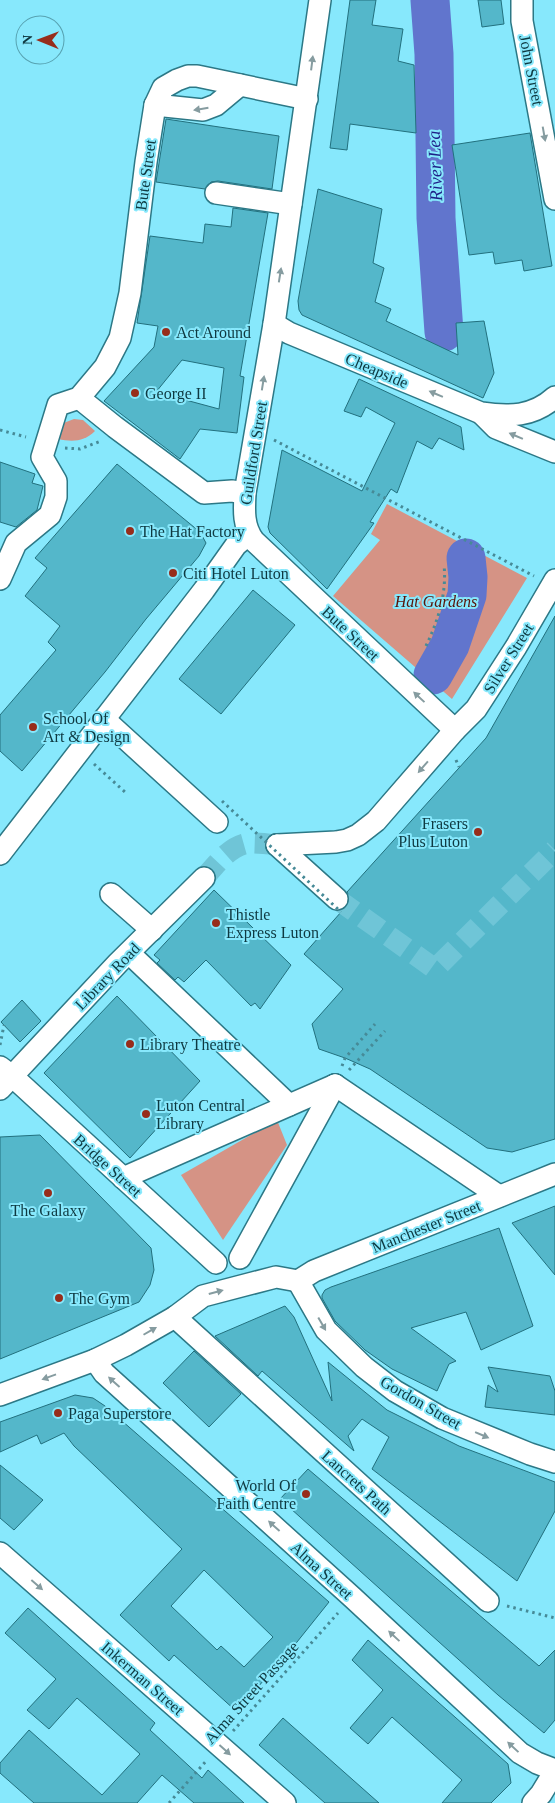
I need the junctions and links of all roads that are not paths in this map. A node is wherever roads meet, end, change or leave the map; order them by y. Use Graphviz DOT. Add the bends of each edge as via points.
graph roads {
  1 [pos="320,0"];
  2 [pos="522,0"];
  3 [pos="240,85"];
  4 [pos="307,99"];
  5 [pos="155,105"];
  6 [pos="216,193"];
  7 [pos="555,199"];
  8 [pos="291,204"];
  9 [pos="274,324"];
  10 [pos="555,397"];
  11 [pos="79,398"];
  12 [pos="481,413"];
  13 [pos="555,452"];
  14 [pos="245,493"];
  15 [pos="249,534"];
  16 [pos="0,579"];
  17 [pos="554,583"];
  18 [pos="109,713"];
  19 [pos="455,730"];
  20 [pos="217,822"];
  21 [pos="0,854"];
  22 [pos="204,878"];
  23 [pos="107,899"];
  24 [pos="339,906"];
  25 [pos="136,946"];
  26 [pos="143,986"];
  27 [pos="4,1077"];
  28 [pos="335,1085"];
  29 [pos="289,1105"];
  30 [pos="555,1174"];
  31 [pos="123,1178"];
  32 [pos="499,1196"];
  33 [pos="240,1258"];
  34 [pos="216,1263"];
  35 [pos="298,1281"];
  36 [pos="175,1317"];
  37 [pos="95,1360"];
  38 [pos="0,1395"];
  39 [pos="555,1462"];
  40 [pos="0,1553"];
  41 [pos="488,1601"];
  42 [pos="555,1771"];
  43 [pos="285,1803"];
  44 [pos="533,1803"];
  4 -- 1 [label="street, Guildford Street, one-way"];
  2 -- 7 [label="street, John Street, one-way" via="522,21"];
  3 -- 4 [label="street, Bute Street"];
  3 -- 5 [label="street, one-way" via="216,105 203,110"];
  3 -- 5 [label="street, Bute Street" via="188,76 163,88"];
  4 -- 8 [label="street, Guildford Street"];
  5 -- 11 [label="street, Bute Street" via="130,293 120,338 105,368"];
  6 -- 8 [label="street"];
  9 -- 8 [label="street, Guildford Street, one-way"];
  12 -- 9 [label="street, Cheapside, one-way" via="288,333"];
  14 -- 9 [label="street, Guildford Street, one-way"];
  10 -- 12 [label="street" via="546,405 516,415"];
  11 -- 14 [label="street" via="204,493"];
  11 -- 16 [label="street, Bute Street" via="58,405 42,457 56,481 56,497 50,515 16,542"];
  13 -- 12 [label="street, one-way" via="496,428"];
  14 -- 15 [label="street, Guildford Street" via="244,510"];
  15 -- 18 [label="street" via="236,545"];
  19 -- 15 [label="street, Bute Street, one-way"];
  17 -- 19 [label="street, Silver Street" via="476,709"];
  18 -- 20 [label="street"];
  18 -- 21 [label="street"];
  19 -- 24 [label="street, one-way" via="376,822 358,835 336,842 278,845"];
  22 -- 25 [label="street, Library Road"];
  23 -- 25 [label="street"];
  25 -- 26 [label="street"];
  25 -- 27 [label="street, Library Road"];
  25 -- 29 [label="street"];
  27 -- 31 [label="street, Bridge Street"];
  28 -- 29 [label="street"];
  28 -- 32 [label="street"];
  28 -- 33 [label="street"];
  29 -- 31 [label="street"];
  30 -- 32 [label="street, Manchester Street"];
  31 -- 34 [label="street, Bridge Street"];
  32 -- 35 [label="street, Manchester Street" via="314,1271"];
  36 -- 35 [label="street, one-way" via="203,1296 276,1277"];
  35 -- 39 [label="street, Gordon Street, one-way" via="326,1330 364,1367 395,1390 442,1418"];
  37 -- 36 [label="street, one-way"];
  36 -- 41 [label="street, Lancrets Path"];
  37 -- 38 [label="street, one-way"];
  42 -- 37 [label="street, Alma Street, one-way" via="520,1753 104,1373"];
  40 -- 43 [label="street, Inkerman Street, one-way"];
  42 -- 44 [label="street"];
}
